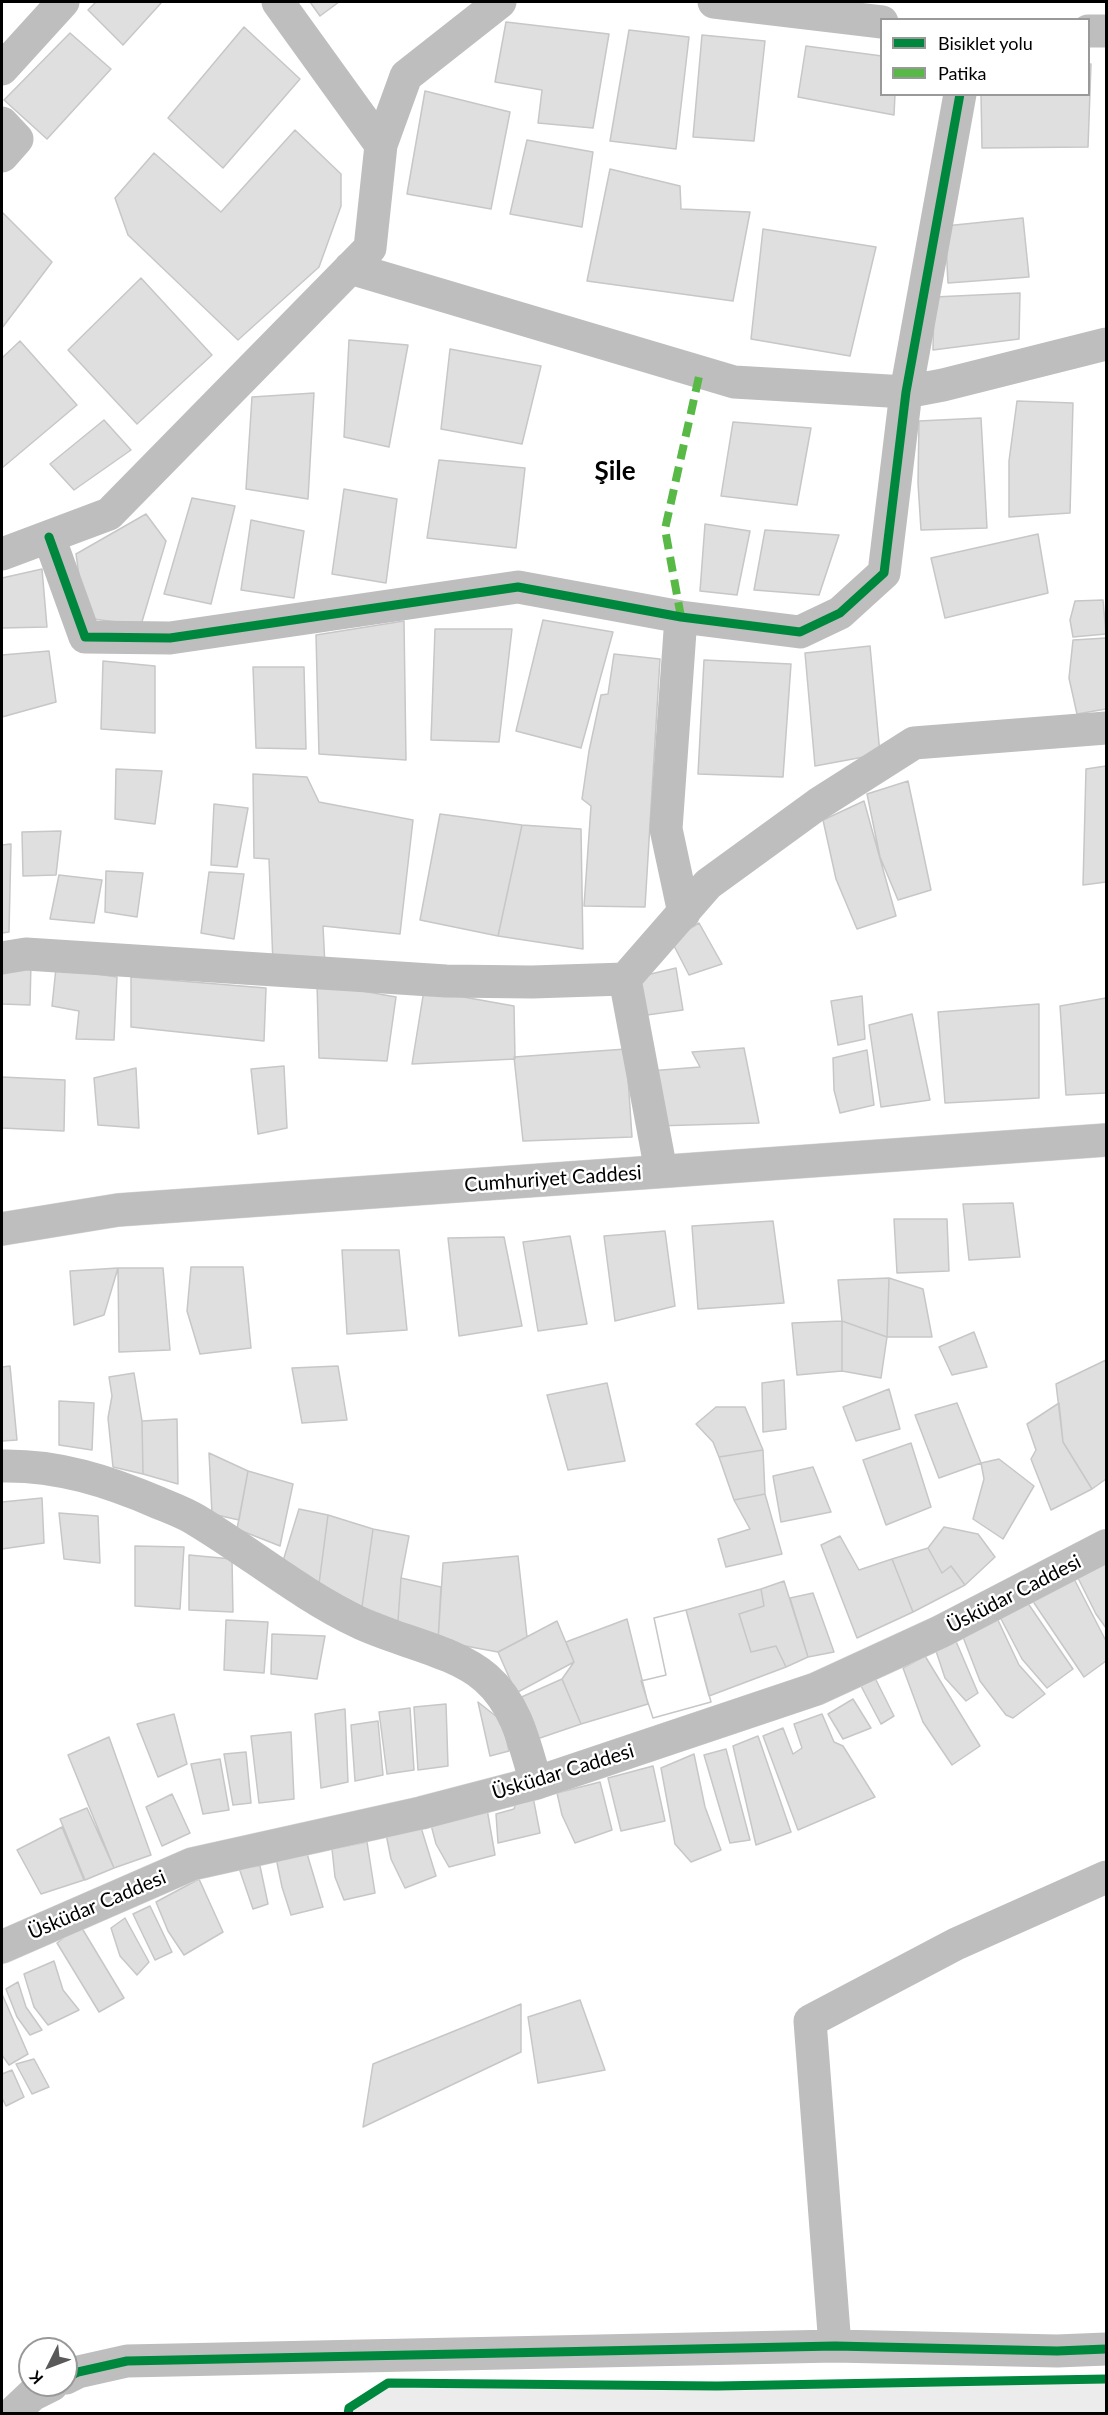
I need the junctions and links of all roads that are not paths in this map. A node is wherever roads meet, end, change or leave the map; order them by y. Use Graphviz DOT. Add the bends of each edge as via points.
graph roads {
  1 [pos="63,2"];
  2 [pos="278,2"];
  3 [pos="500,2"];
  4 [pos="714,2"];
  5 [pos="880,22"];
  6 [pos="1090,31"];
  7 [pos="1107,31"];
  8 [pos="2,69"];
  9 [pos="960,96"];
  10 [pos="2,123"];
  11 [pos="381,145"];
  12 [pos="2,156"];
  13 [pos="350,268"];
  14 [pos="1107,344"];
  15 [pos="906,392"];
  16 [pos="49,537"];
  17 [pos="2,554"];
  18 [pos="681,617"];
  19 [pos="1107,728"];
  20 [pos="684,913"];
  21 [pos="2,958"];
  22 [pos="625,979"];
  23 [pos="1107,1140"];
  24 [pos="661,1171"];
  25 [pos="2,1229"];
  26 [pos="2,1466"];
  27 [pos="1107,1546"];
  28 [pos="536,1783"];
  29 [pos="1107,1877"];
  30 [pos="2,1947"];
  31 [pos="835,2346"];
  32 [pos="1107,2349"];
  33 [pos="78,2372"];
  34 [pos="30,2397"];
  35 [pos="12,2414"];
  1 -- 8 [label="street"];
  2 -- 11 [label="street"];
  3 -- 11 [label="street" via="406,76"];
  4 -- 5 [label="street"];
  6 -- 7 [label="street"];
  9 -- 15 [label="street"];
  10 -- 12 [label="street" via="17,139"];
  11 -- 13 [label="street" via="370,248"];
  13 -- 15 [label="street" via="734,382"];
  13 -- 16 [label="street" via="109,514"];
  14 -- 15 [label="street"];
  15 -- 18 [label="street" via="884,573 840,613 800,632"];
  16 -- 17 [label="street"];
  16 -- 18 [label="street" via="86,637 170,638 518,587"];
  18 -- 20 [label="street" via="666,829"];
  19 -- 20 [label="street" via="914,743 818,804 708,884"];
  20 -- 22 [label="street"];
  21 -- 22 [label="street" via="26,954 446,981"];
  22 -- 24 [label="street"];
  23 -- 24 [label="street, Cumhuriyet Caddesi"];
  24 -- 25 [label="street, Cumhuriyet Caddesi" via="118,1210"];
  26 -- 28 [label="street" via="59,1470 106,1481 194,1518 358,1623 452,1658 486,1677 507,1700"];
  27 -- 28 [label="street, Üsküdar Caddesi" via="940,1632 816,1689"];
  28 -- 30 [label="street, Üsküdar Caddesi" via="192,1864"];
  29 -- 31 [label="street" via="956,1944 810,2021"];
  31 -- 32 [label="street"];
  31 -- 33 [label="street" via="128,2361"];
  34 -- 35 [label="street"];
}
